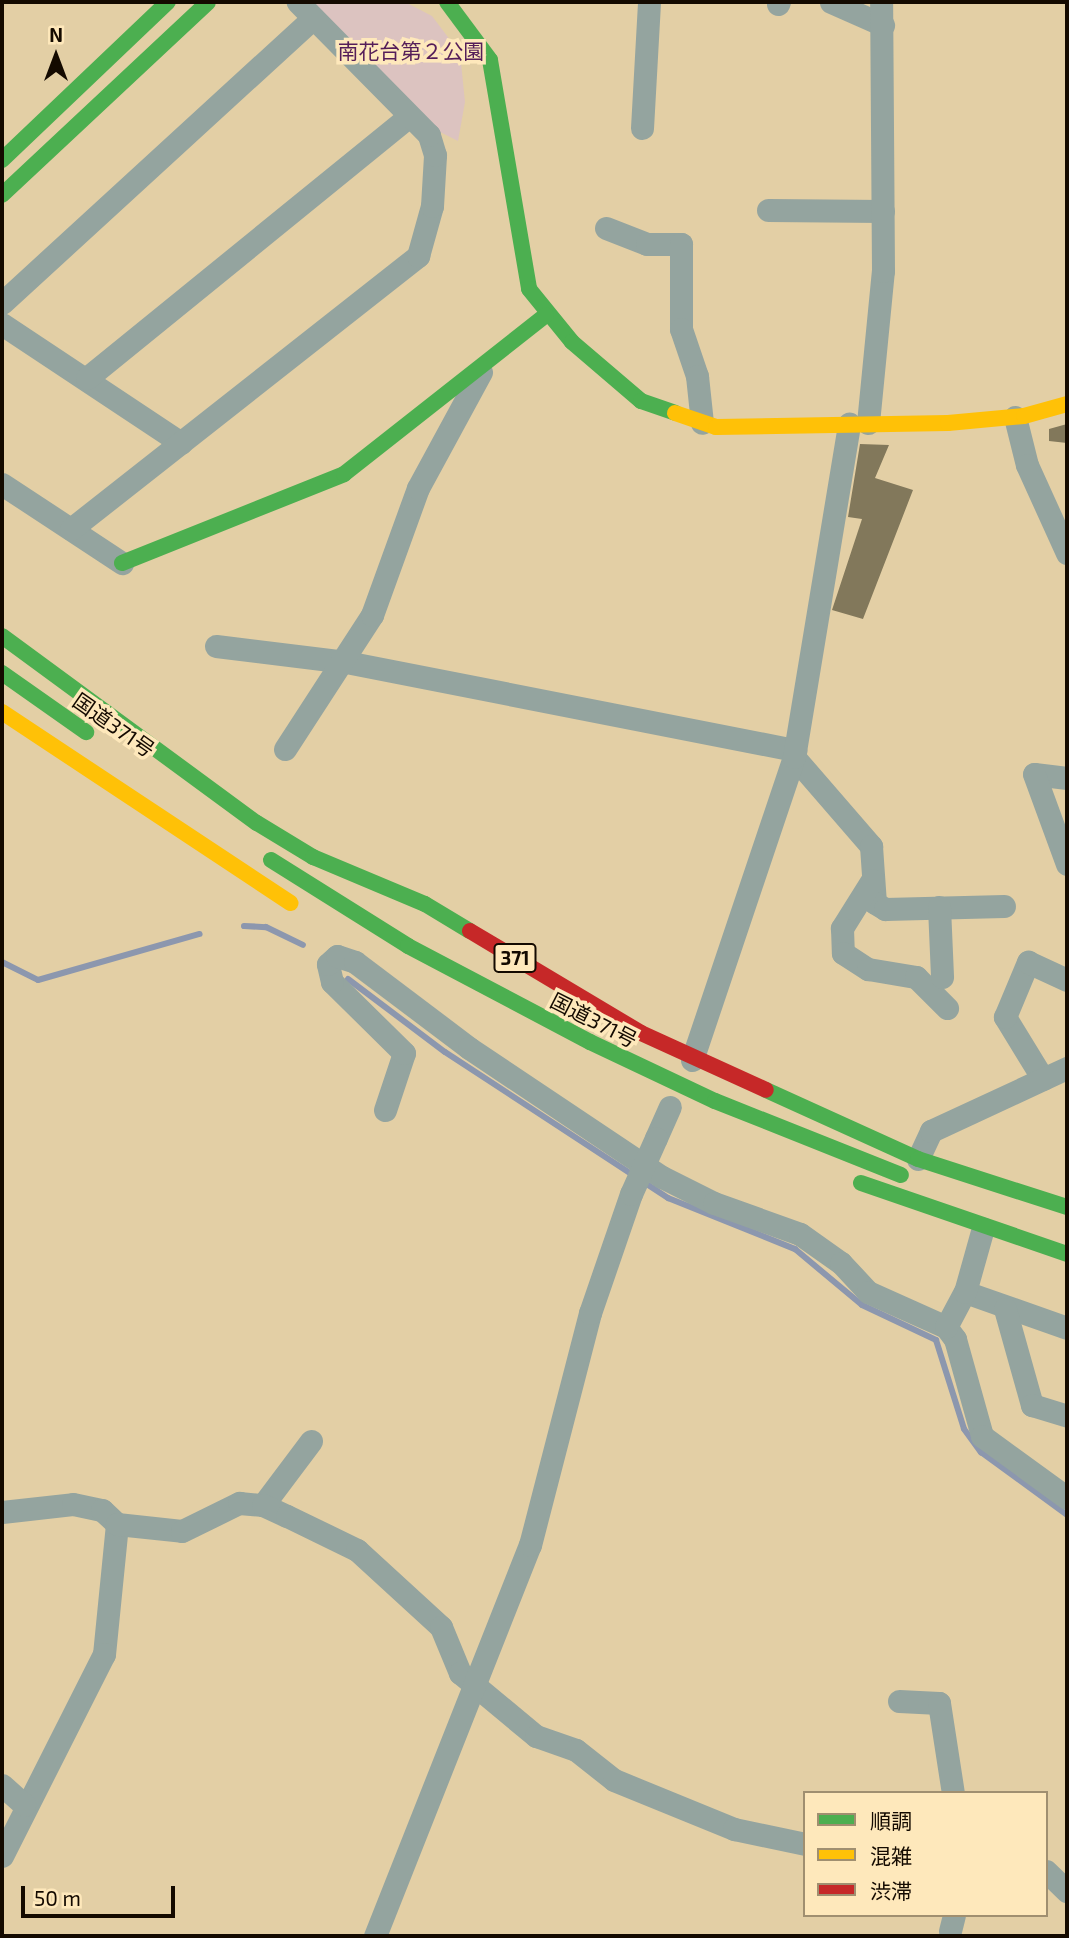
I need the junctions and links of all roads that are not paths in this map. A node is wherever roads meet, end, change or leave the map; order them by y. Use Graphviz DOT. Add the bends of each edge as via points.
graph roads {
  1 [pos="169,2"];
  2 [pos="208,2"];
  3 [pos="447,2"];
  4 [pos="649,2"];
  5 [pos="831,2"];
  6 [pos="305,10"];
  7 [pos="882,13"];
  8 [pos="408,117"];
  9 [pos="642,128"];
  10 [pos="2,160"];
  11 [pos="3,193"];
  12 [pos="768,210"];
  13 [pos="883,211"];
  14 [pos="606,228"];
  15 [pos="2,303"];
  16 [pos="545,315"];
  17 [pos="2,324"];
  18 [pos="484,366"];
  19 [pos="87,378"];
  20 [pos="1067,404"];
  21 [pos="1014,417"];
  22 [pos="702,423"];
  23 [pos="859,423"];
  24 [pos="181,443"];
  25 [pos="2,484"];
  26 [pos="71,529"];
  27 [pos="1067,553"];
  28 [pos="122,563"];
  29 [pos="2,636"];
  30 [pos="215,646"];
  31 [pos="346,662"];
  32 [pos="2,673"];
  33 [pos="2,712"];
  34 [pos="99,741"];
  35 [pos="285,749"];
  36 [pos="795,753"];
  37 [pos="1067,778"];
  38 [pos="251,847"];
  39 [pos="1067,864"];
  40 [pos="299,878"];
  41 [pos="872,880"];
  42 [pos="1004,906"];
  43 [pos="939,907"];
  44 [pos="305,909"];
  45 [pos="337,923"];
  46 [pos="361,938"];
  47 [pos="408,946"];
  48 [pos="942,977"];
  49 [pos="1067,979"];
  50 [pos="480,986"];
  51 [pos="947,1008"];
  52 [pos="640,1033"];
  53 [pos="563,1048"];
  54 [pos="692,1060"];
  55 [pos="587,1061"];
  56 [pos="1067,1068"];
  57 [pos="715,1071"];
  58 [pos="1043,1079"];
  59 [pos="670,1106"];
  60 [pos="385,1110"];
  61 [pos="918,1159"];
  62 [pos="862,1160"];
  63 [pos="846,1178"];
  64 [pos="921,1182"];
  65 [pos="1067,1207"];
  66 [pos="983,1228"];
  67 [pos="1067,1254"];
  68 [pos="965,1292"];
  69 [pos="1005,1309"];
  70 [pos="946,1327"];
  71 [pos="1067,1328"];
  72 [pos="1067,1416"];
  73 [pos="311,1441"];
  74 [pos="1067,1498"];
  75 [pos="263,1505"];
  76 [pos="2,1512"];
  77 [pos="117,1524"];
  78 [pos="477,1689"];
  79 [pos="899,1701"];
  80 [pos="2,1786"];
  81 [pos="953,1791"];
  82 [pos="24,1805"];
  83 [pos="803,1844"];
  84 [pos="2,1856"];
  85 [pos="1048,1873"];
  86 [pos="1067,1891"];
  87 [pos="374,1936"];
  1 -- 10 [label="main road"];
  2 -- 11 [label="main road"];
  3 -- 16 [label="main road" via="490,60 519,248 529,289"];
  4 -- 9 [label="street"];
  5 -- 7 [label="street"];
  6 -- 8 [label="street"];
  6 -- 15 [label="street"];
  7 -- 13 [label="street"];
  8 -- 19 [label="street"];
  8 -- 24 [label="street" via="429,135 435,155 432,206 418,256"];
  12 -- 13 [label="street"];
  13 -- 23 [label="street" via="879,339"];
  14 -- 22 [label="street" via="646,244 681,244 681,329 697,376"];
  16 -- 18 [label="main road"];
  16 -- 22 [label="main road" via="640,401"];
  17 -- 19 [label="street"];
  18 -- 28 [label="main road" via="344,474"];
  18 -- 31 [label="street" via="418,488 372,615"];
  19 -- 24 [label="street"];
  20 -- 21 [label="main road"];
  21 -- 23 [label="main road"];
  21 -- 27 [label="street" via="1027,465"];
  22 -- 23 [label="main road"];
  23 -- 36 [label="street"];
  24 -- 26 [label="street"];
  25 -- 26 [label="street"];
  26 -- 28 [label="street"];
  29 -- 52 [label="main road, 371" via="257,823 313,858 425,904"];
  30 -- 31 [label="street"];
  31 -- 35 [label="street"];
  31 -- 36 [label="street"];
  32 -- 34 [label="main road, 国道371号"];
  33 -- 44 [label="main road"];
  36 -- 41 [label="street" via="871,846"];
  36 -- 54 [label="street"];
  37 -- 39 [label="street" via="1034,774"];
  38 -- 40 [label="main road, 国道371号 / 371"];
  40 -- 47 [label="main road, 国道371号 / 371"];
  40 -- 52 [label="main road, 371" via="375,901 533,986"];
  41 -- 43 [label="street" via="875,903 885,909"];
  41 -- 51 [label="street" via="842,928 843,953 868,969 916,977"];
  42 -- 43 [label="street"];
  43 -- 48 [label="street"];
  45 -- 47 [label="main road, 371"];
  46 -- 53 [label="main road, 371"];
  47 -- 50 [label="main road, 国道371号 / 371"];
  49 -- 58 [label="street" via="1028,962 1005,1017"];
  50 -- 53 [label="main road, 371"];
  50 -- 62 [label="main road, 国道371号 / 371" via="652,1073"];
  52 -- 54 [label="main road, 371"];
  53 -- 55 [label="main road, 371"];
  54 -- 57 [label="main road, 371"];
  56 -- 58 [label="street"];
  57 -- 61 [label="main road, 371" via="817,1110"];
  57 -- 62 [label="main road"];
  58 -- 61 [label="street" via="931,1131"];
  59 -- 78 [label="street, bridge" via="631,1194 590,1312 530,1545"];
  60 -- 70 [label="street" via="404,1053 332,982 328,964 337,956 355,962 469,1048 662,1177 714,1203 800,1234 841,1263 868,1292"];
  61 -- 65 [label="main road, 371"];
  62 -- 64 [label="main road, 国道371号 / 371"];
  63 -- 66 [label="main road"];
  66 -- 67 [label="main road"];
  66 -- 68 [label="street"];
  68 -- 69 [label="street"];
  68 -- 70 [label="street"];
  69 -- 71 [label="street"];
  69 -- 72 [label="street" via="1032,1405"];
  70 -- 74 [label="street" via="955,1339 982,1436"];
  73 -- 75 [label="street"];
  75 -- 77 [label="street" via="239,1503 182,1531"];
  75 -- 78 [label="street" via="356,1549 440,1627 460,1674"];
  76 -- 77 [label="street" via="73,1504 102,1510"];
  77 -- 82 [label="street" via="113,1608 104,1654"];
  78 -- 83 [label="street" via="536,1737 576,1750 614,1780 734,1829"];
  78 -- 87 [label="street"];
  79 -- 81 [label="street" via="939,1703"];
  80 -- 82 [label="street"];
  82 -- 84 [label="street"];
  85 -- 86 [label="street"];
}
